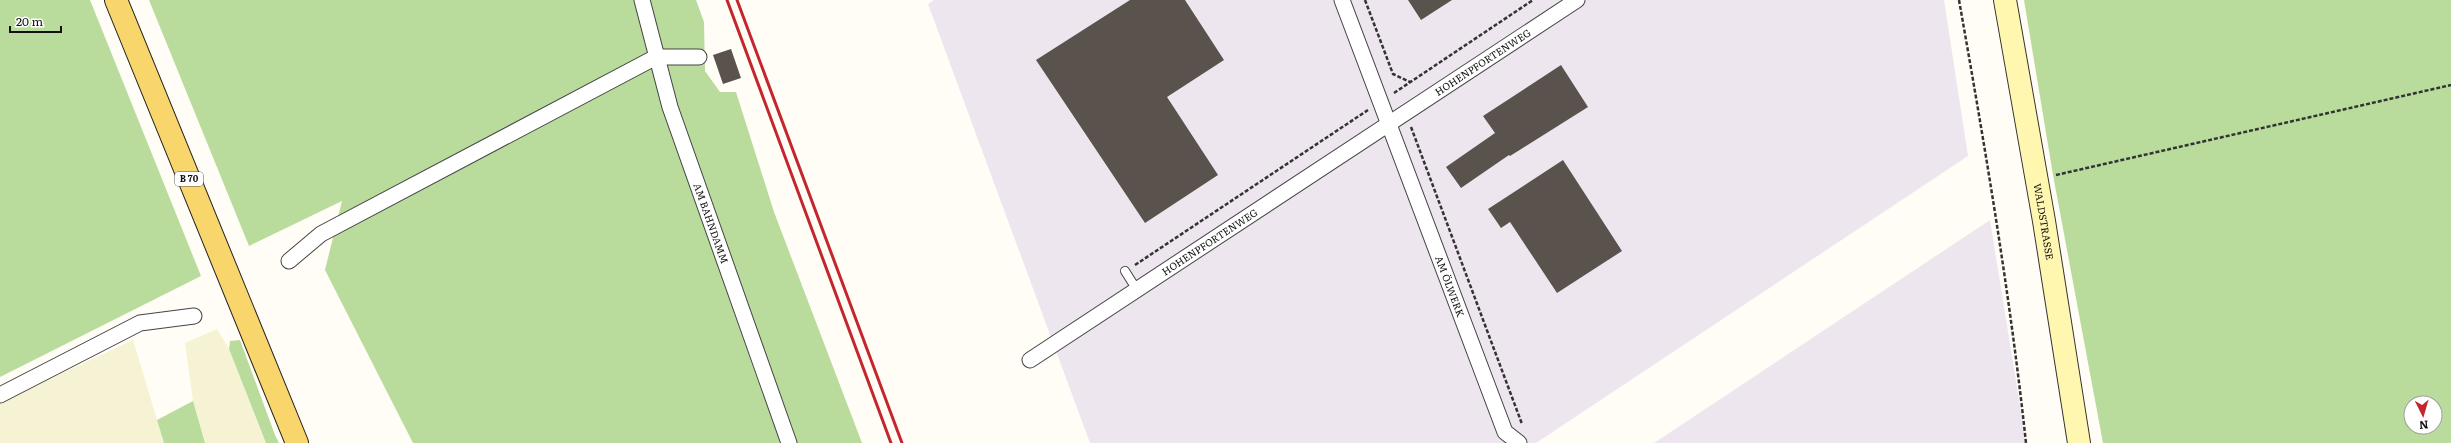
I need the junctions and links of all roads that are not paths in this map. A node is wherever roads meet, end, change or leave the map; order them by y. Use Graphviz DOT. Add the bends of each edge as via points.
graph roads {
  1 [pos="116,0"];
  2 [pos="642,0"];
  3 [pos="1342,0"];
  4 [pos="1577,0"];
  5 [pos="2004,0"];
  6 [pos="656,57"];
  7 [pos="699,57"];
  8 [pos="1389,124"];
  9 [pos="289,261"];
  10 [pos="1125,271"];
  11 [pos="1137,290"];
  12 [pos="194,316"];
  13 [pos="1030,360"];
  14 [pos="0,395"];
  15 [pos="297,443"];
  16 [pos="789,443"];
  17 [pos="1519,443"];
  18 [pos="2079,443"];
  1 -- 15 [label="main road, B 70"];
  2 -- 6 [label="street, AM BAHNDAMM"];
  3 -- 8 [label="street"];
  4 -- 8 [label="street, HOHENPFORTENWEG"];
  5 -- 18 [label="street, WALDSTRASSE" via="2044,221"];
  6 -- 7 [label="street"];
  6 -- 9 [label="street" via="321,234"];
  6 -- 16 [label="street, AM BAHNDAMM" via="672,114"];
  8 -- 11 [label="street, HOHENPFORTENWEG"];
  8 -- 17 [label="street, AM ÖLWERK" via="1505,432"];
  10 -- 11 [label="lane"];
  11 -- 13 [label="street, HOHENPFORTENWEG"];
  12 -- 14 [label="street" via="140,323"];
}
